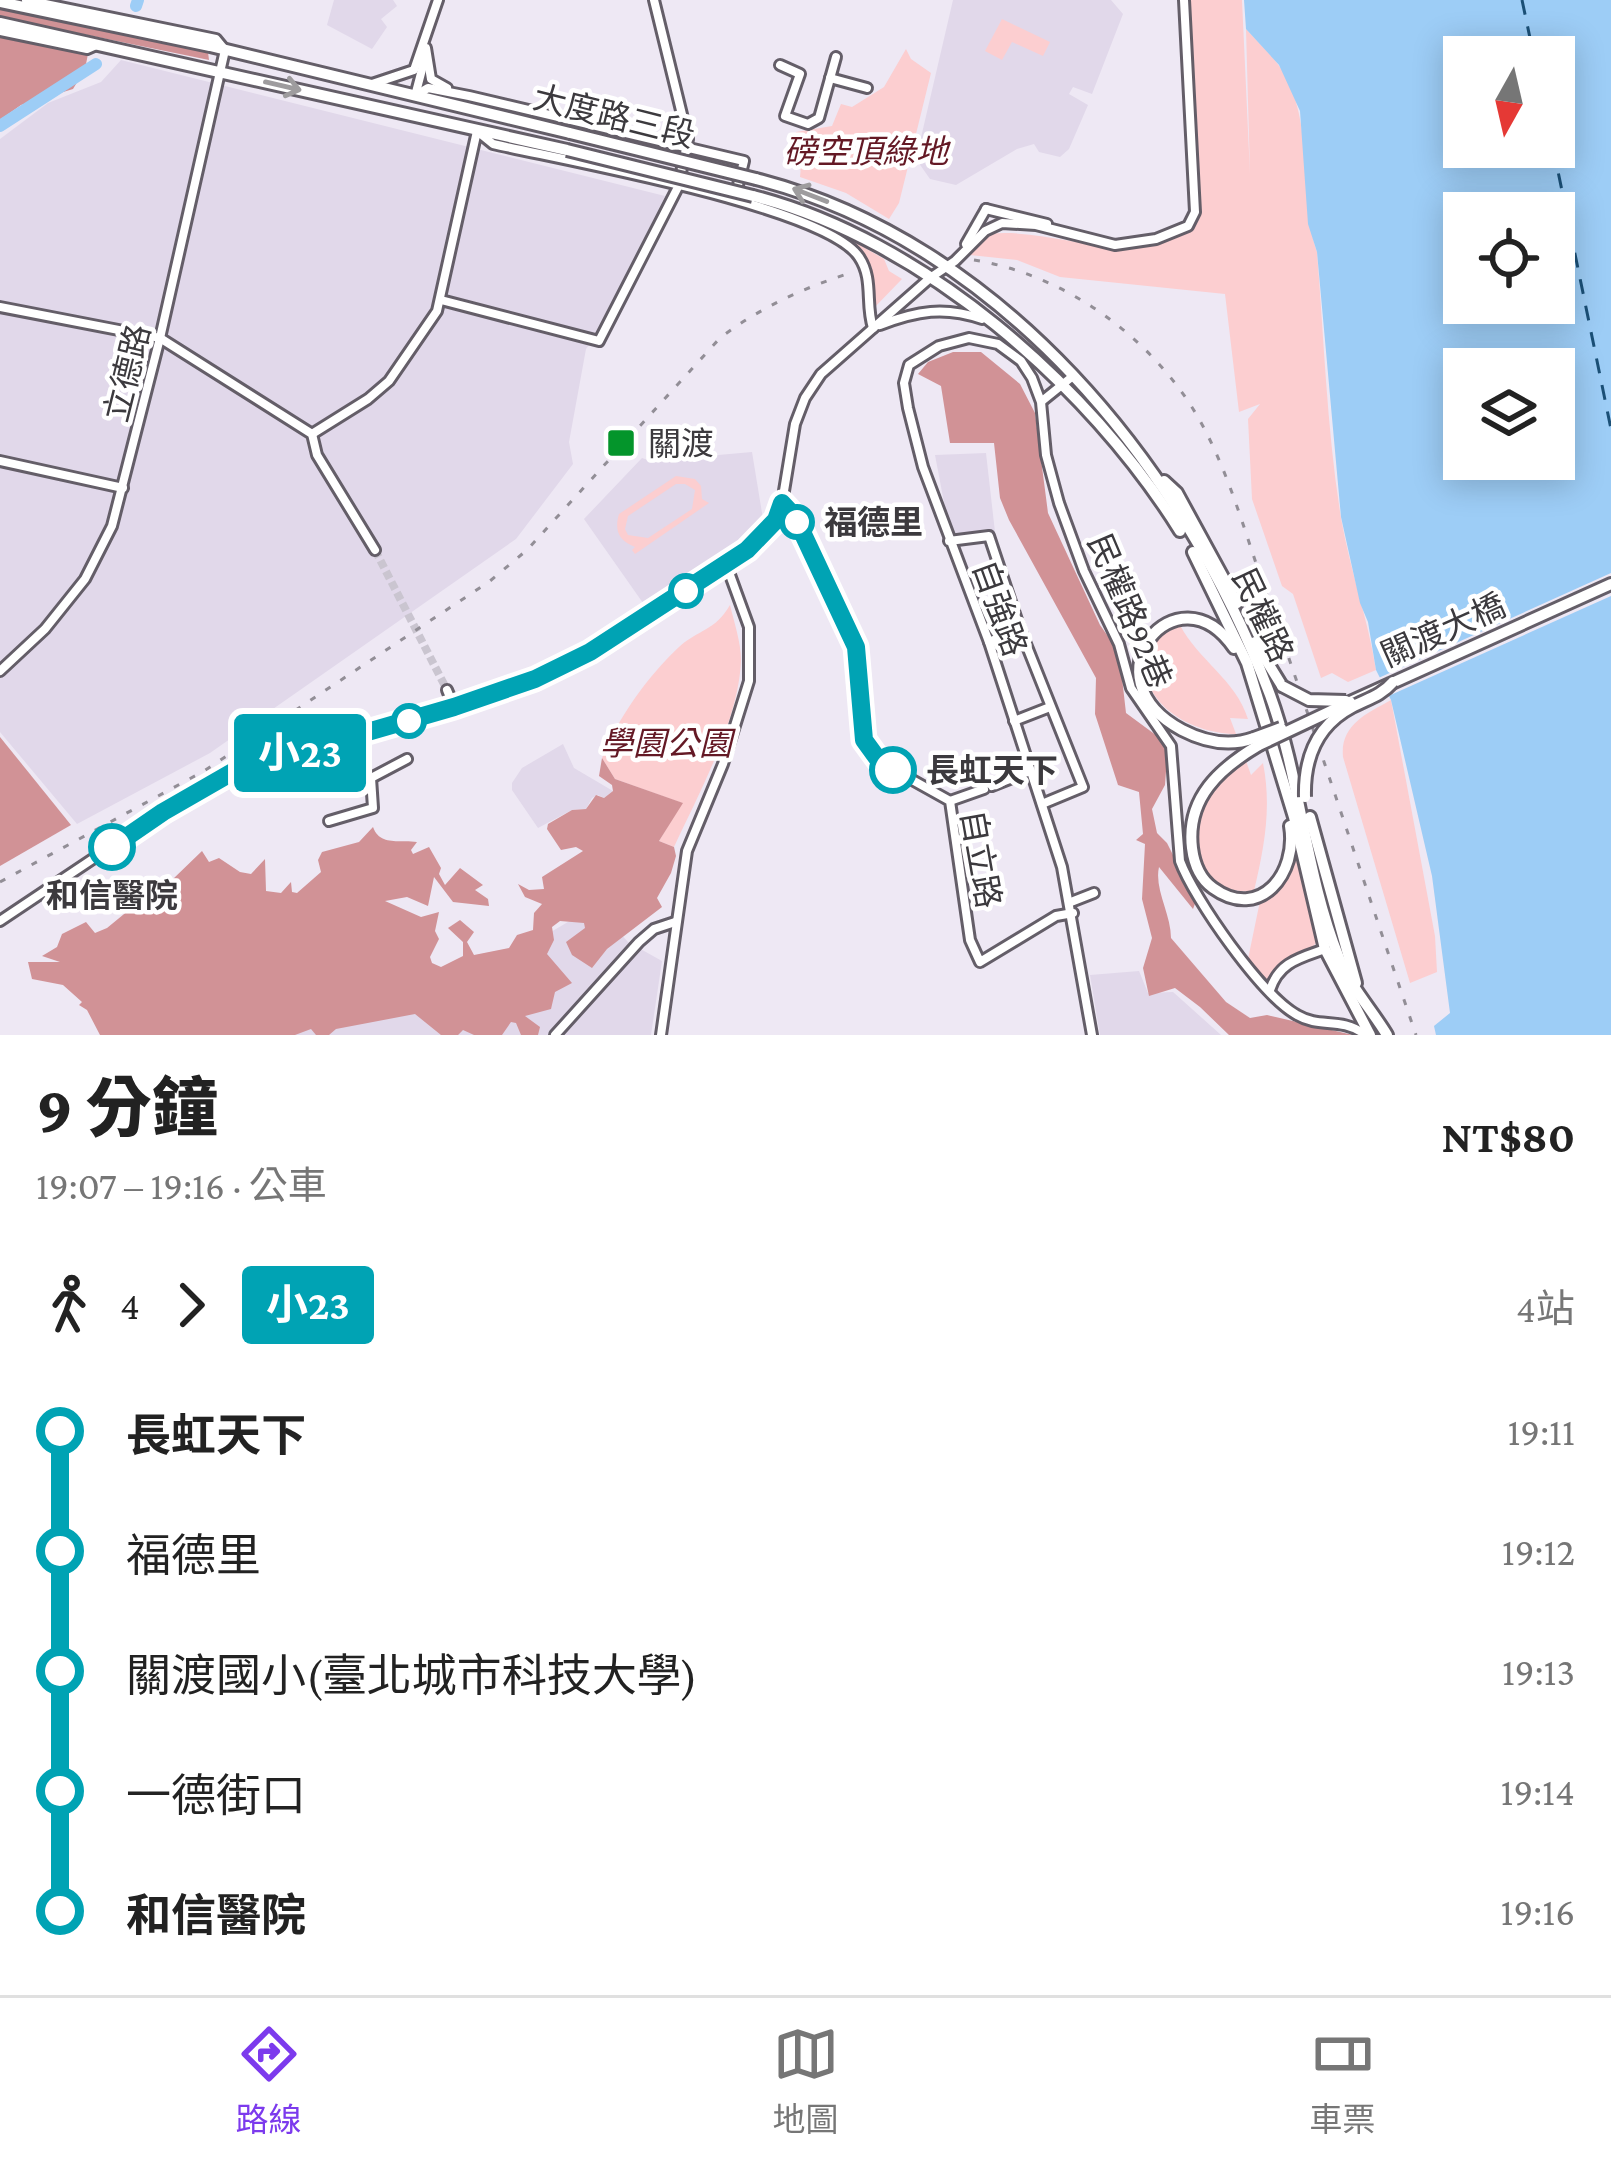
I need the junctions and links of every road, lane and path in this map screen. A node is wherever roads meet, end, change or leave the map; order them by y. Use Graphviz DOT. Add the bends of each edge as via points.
graph roads {
  1 [pos="26,0"];
  2 [pos="438,0"];
  3 [pos="655,0"];
  4 [pos="1184,0"];
  5 [pos="0,2"];
  6 [pos="111,22"];
  7 [pos="0,27"];
  8 [pos="425,46"];
  9 [pos="225,50"];
  10 [pos="426,57"];
  11 [pos="836,57"];
  12 [pos="780,65"];
  13 [pos="220,72"];
  14 [pos="830,77"];
  15 [pos="371,84"];
  16 [pos="867,88"];
  17 [pos="469,96"];
  18 [pos="415,97"];
  19 [pos="477,131"];
  20 [pos="686,147"];
  21 [pos="678,187"];
  22 [pos="734,200"];
  23 [pos="986,209"];
  24 [pos="1065,232"];
  25 [pos="976,238"];
  26 [pos="959,258"];
  27 [pos="947,268"];
  28 [pos="929,278"];
  29 [pos="970,285"];
  30 [pos="958,294"];
  31 [pos="441,300"];
  32 [pos="0,307"];
  33 [pos="998,324"];
  34 [pos="873,328"];
  35 [pos="160,338"];
  36 [pos="1073,376"];
  37 [pos="1063,385"];
  38 [pos="1041,402"];
  39 [pos="313,434"];
  40 [pos="1129,451"];
  41 [pos="0,461"];
  42 [pos="1149,466"];
  43 [pos="123,488"];
  44 [pos="782,503"];
  45 [pos="950,541"];
  46 [pos="375,550"];
  47 [pos="726,564"];
  48 [pos="1611,584"];
  49 [pos="1227,608"];
  50 [pos="1020,629"];
  51 [pos="989,642"];
  52 [pos="0,671"];
  53 [pos="1393,682"];
  54 [pos="447,690"];
  55 [pos="1255,692"];
  56 [pos="1350,702"];
  57 [pos="454,707"];
  58 [pos="1050,707"];
  59 [pos="1014,721"];
  60 [pos="1276,735"];
  61 [pos="1256,741"];
  62 [pos="407,759"];
  63 [pos="1030,771"];
  64 [pos="371,778"];
  65 [pos="329,790"];
  66 [pos="1285,793"];
  67 [pos="950,801"];
  68 [pos="1042,804"];
  69 [pos="329,821"];
  70 [pos="1094,893"];
  71 [pos="1072,907"];
  72 [pos="0,922"];
  73 [pos="675,922"];
  74 [pos="1325,949"];
  75 [pos="1241,959"];
  76 [pos="1357,987"];
  77 [pos="1270,990"];
  78 [pos="555,1035"];
  79 [pos="661,1035"];
  80 [pos="1092,1035"];
  81 [pos="1368,1035"];
  82 [pos="1387,1035"];
  1 -- 6 [label="street"];
  2 -- 8 [label="street"];
  3 -- 20 [label="street"];
  4 -- 24 [label="street" via="1192,222 1137,244"];
  5 -- 6 [label="main road, 大度路三段"];
  6 -- 9 [label="main road, 大度路三段"];
  7 -- 13 [label="main road, 大度路三段"];
  8 -- 10 [label="street"];
  8 -- 15 [label="street" via="410,74"];
  9 -- 13 [label="street, 立德路"];
  9 -- 15 [label="main road, 大度路三段"];
  10 -- 17 [label="street" via="430,79"];
  10 -- 18 [label="street"];
  11 -- 14 [label="street"];
  12 -- 14 [label="street" via="800,74 785,110 798,122 819,118"];
  13 -- 19 [label="main road, 大度路三段, one-way"];
  13 -- 35 [label="street, 立德路"];
  14 -- 16 [label="street"];
  15 -- 18 [label="main road, 大度路三段"];
  17 -- 18 [label="street" via="428,88"];
  17 -- 20 [label="street, 大度路三段"];
  27 -- 18 [label="main road, 大度路三段, one-way, bridge" via="824,200 756,178"];
  19 -- 21 [label="street, 大度路三段" via="493,144"];
  19 -- 28 [label="main road, 大度路三段, bridge" via="753,196 817,217"];
  19 -- 31 [label="street"];
  20 -- 21 [label="street"];
  20 -- 22 [label="street, 大度路三段" via="744,161"];
  21 -- 22 [label="street, 大度路三段"];
  21 -- 31 [label="street" via="599,340"];
  22 -- 34 [label="street, 大度路三段" via="799,218 856,253"];
  23 -- 24 [label="street"];
  23 -- 25 [label="street" via="989,220"];
  23 -- 26 [label="street"];
  24 -- 25 [label="street" via="1002,224"];
  25 -- 26 [label="street"];
  26 -- 27 [label="street"];
  27 -- 28 [label="street"];
  27 -- 29 [label="main road, 大度路三段"];
  28 -- 30 [label="main road, 大度路三段"];
  28 -- 34 [label="street"];
  29 -- 36 [label="main road, 民權路"];
  30 -- 33 [label="main road, 民權路"];
  31 -- 39 [label="street" via="389,381"];
  32 -- 35 [label="street"];
  33 -- 34 [label="street" via="928,310"];
  33 -- 37 [label="main road, 民權路"];
  34 -- 44 [label="street" via="805,398"];
  35 -- 39 [label="street"];
  35 -- 43 [label="street, 立德路"];
  36 -- 37 [label="street"];
  36 -- 40 [label="main road, 民權路"];
  37 -- 38 [label="street"];
  37 -- 40 [label="main road, 民權路"];
  38 -- 45 [label="street, 自強路" via="1022,361 998,344 954,341 909,365 908,408"];
  38 -- 75 [label="street, 民權路92巷" via="1046,455 1084,571 1131,688 1171,746 1180,861"];
  39 -- 46 [label="street"];
  40 -- 42 [label="main road, 民權路"];
  40 -- 49 [label="main road, 民權路"];
  41 -- 43 [label="street"];
  42 -- 49 [label="main road, 民權路"];
  42 -- 56 [label="main road, bridge" via="1177,493 1273,676 1309,700"];
  43 -- 52 [label="street, 立德路" via="85,579"];
  44 -- 47 [label="street" via="762,536"];
  44 -- 67 [label="street, 自立路" via="856,647 864,740 880,762"];
  45 -- 50 [label="street" via="989,536"];
  45 -- 51 [label="street, 自強路"];
  47 -- 57 [label="street" via="590,652"];
  47 -- 73 [label="street" via="749,627 749,682 692,834"];
  48 -- 53 [label="main road, 關渡大橋"];
  49 -- 55 [label="main road, 民權路"];
  49 -- 60 [label="main road, 民權路"];
  50 -- 51 [label="street"];
  50 -- 58 [label="street"];
  51 -- 59 [label="street, 自強路"];
  53 -- 56 [label="main road, 關渡大橋, bridge"];
  53 -- 76 [label="main road, bridge" via="1329,724 1306,763 1305,797"];
  54 -- 57 [label="street"];
  55 -- 60 [label="main road, 民權路"];
  55 -- 61 [label="main road, 關渡大橋" via="1234,647 1210,623 1161,626 1138,658 1147,697 1176,727 1200,739"];
  56 -- 61 [label="main road, 關渡大橋, bridge"];
  57 -- 72 [label="street" via="236,770"];
  58 -- 59 [label="street"];
  58 -- 68 [label="street" via="1083,788"];
  59 -- 63 [label="street, 自強路"];
  60 -- 66 [label="main road, 民權路"];
  60 -- 76 [label="main road, 民權路" via="1332,940"];
  61 -- 66 [label="main road, 關渡大橋" via="1209,783 1192,820 1194,863 1213,888 1255,896 1285,874 1292,836"];
  62 -- 64 [label="street"];
  63 -- 67 [label="street"];
  63 -- 68 [label="street, 自強路"];
  64 -- 65 [label="street"];
  64 -- 69 [label="street" via="373,808"];
  66 -- 74 [label="main road, 民權路"];
  67 -- 71 [label="street, 自立路" via="980,962"];
  68 -- 71 [label="street, 自強路"];
  70 -- 71 [label="street"];
  71 -- 80 [label="street, 自強路"];
  73 -- 78 [label="street" via="639,942"];
  73 -- 79 [label="street"];
  74 -- 77 [label="street" via="1290,962"];
  74 -- 81 [label="main road, 民權路"];
  75 -- 77 [label="street, 民權路"];
  76 -- 82 [label="main road, 民權路"];
  77 -- 81 [label="street, 民權路" via="1299,1017 1343,1022"];
}
